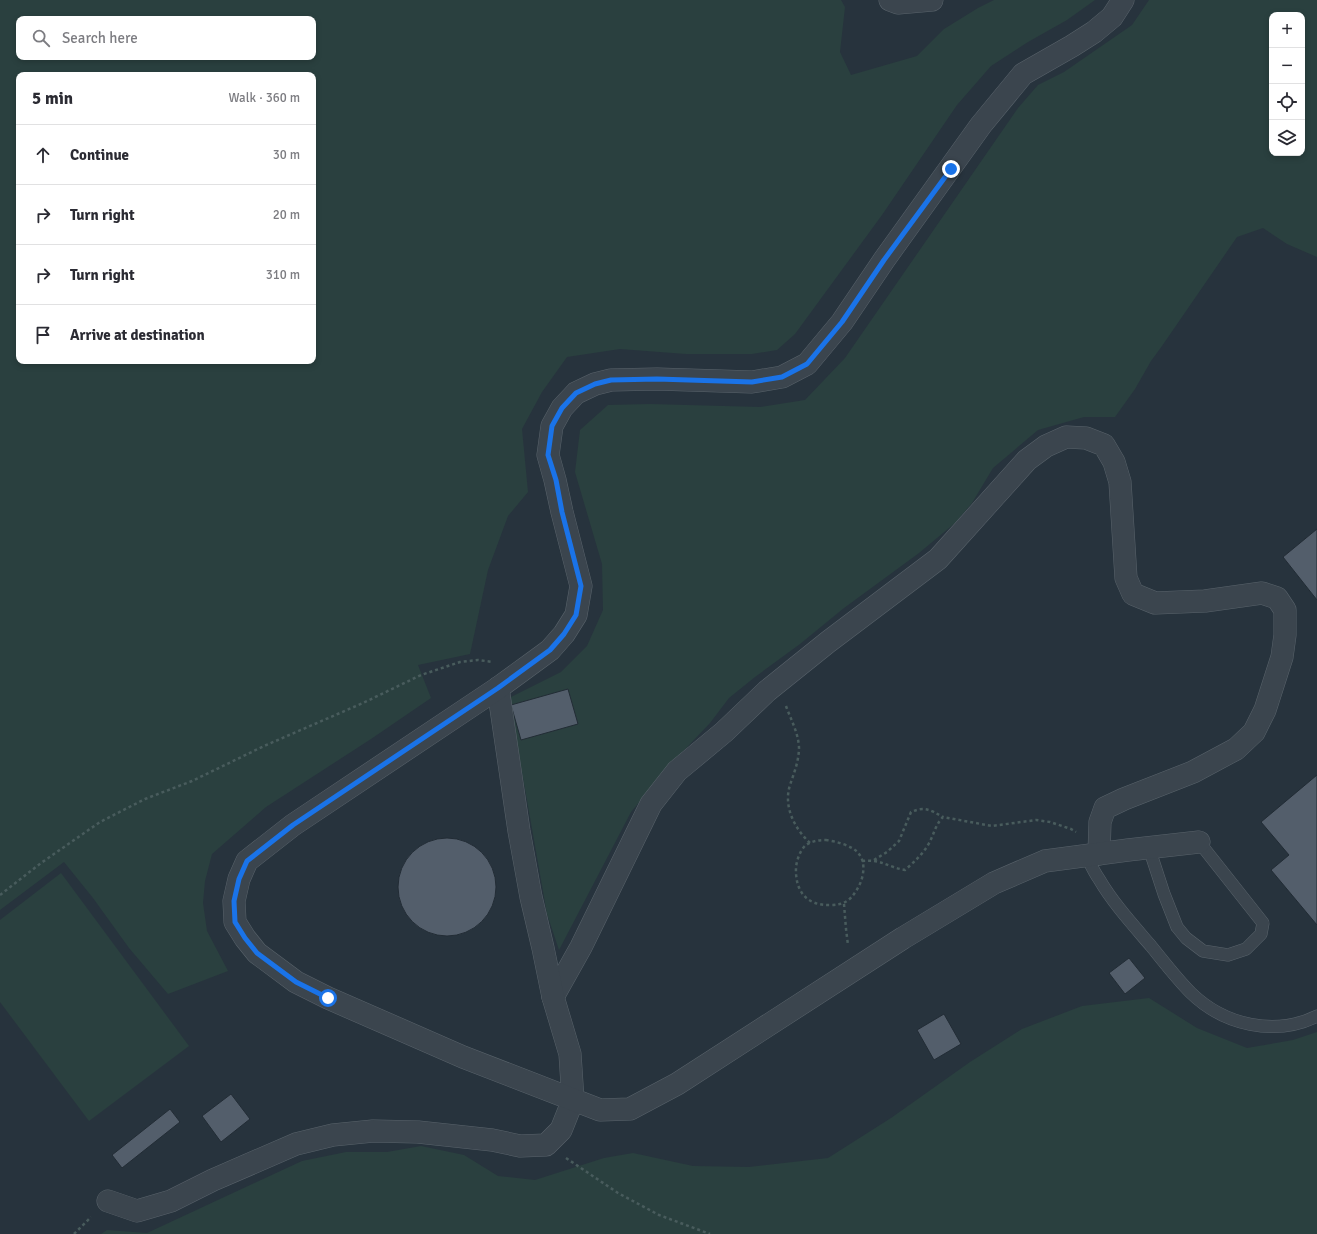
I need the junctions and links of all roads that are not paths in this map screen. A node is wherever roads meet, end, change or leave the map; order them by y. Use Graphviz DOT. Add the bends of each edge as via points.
graph roads {
  1 [pos="890,0"];
  2 [pos="932,0"];
  3 [pos="1123,0"];
  4 [pos="498,688"];
  5 [pos="1199,842"];
  6 [pos="1148,848"];
  7 [pos="1093,854"];
  8 [pos="552,997"];
  9 [pos="1317,1016"];
  10 [pos="573,1100"];
  11 [pos="108,1201"];
  1 -- 2 [label="street" via="898,3"];
  3 -- 4 [label="street" via="1112,17 1094,32 1024,74 981,125 842,322 807,364 782,377 752,382 611,380 595,384 571,398 552,426 548,455 581,586 576,615 550,650"];
  4 -- 8 [label="street" via="519,830"];
  4 -- 10 [label="street" via="293,825 247,861 239,879 234,901 235,922 257,953 296,982 462,1056"];
  5 -- 6 [label="street"];
  5 -- 6 [label="lane" via="1263,923 1261,934 1246,950 1228,955 1203,951 1186,938 1177,927"];
  6 -- 7 [label="street"];
  7 -- 8 [label="street" via="1105,808 1193,772 1236,749 1254,732 1265,710 1282,657 1285,610 1277,598 1262,593 1212,600 1155,603 1133,594 1126,578 1120,482 1114,462 1104,445 1086,438 1066,437 1046,446 1027,460 938,559 767,691 724,732 676,771 651,804 581,946"];
  7 -- 9 [label="lane" via="1099,880 1134,926 1191,993 1216,1012 1235,1021 1257,1026 1282,1026"];
  7 -- 10 [label="street" via="1045,861 994,883 902,938 677,1084 630,1109 600,1110"];
  8 -- 10 [label="street" via="570,1054"];
  10 -- 11 [label="street" via="560,1130 546,1145 520,1146 492,1140 418,1132 373,1131 333,1135 296,1144 171,1201 137,1211"];
}
